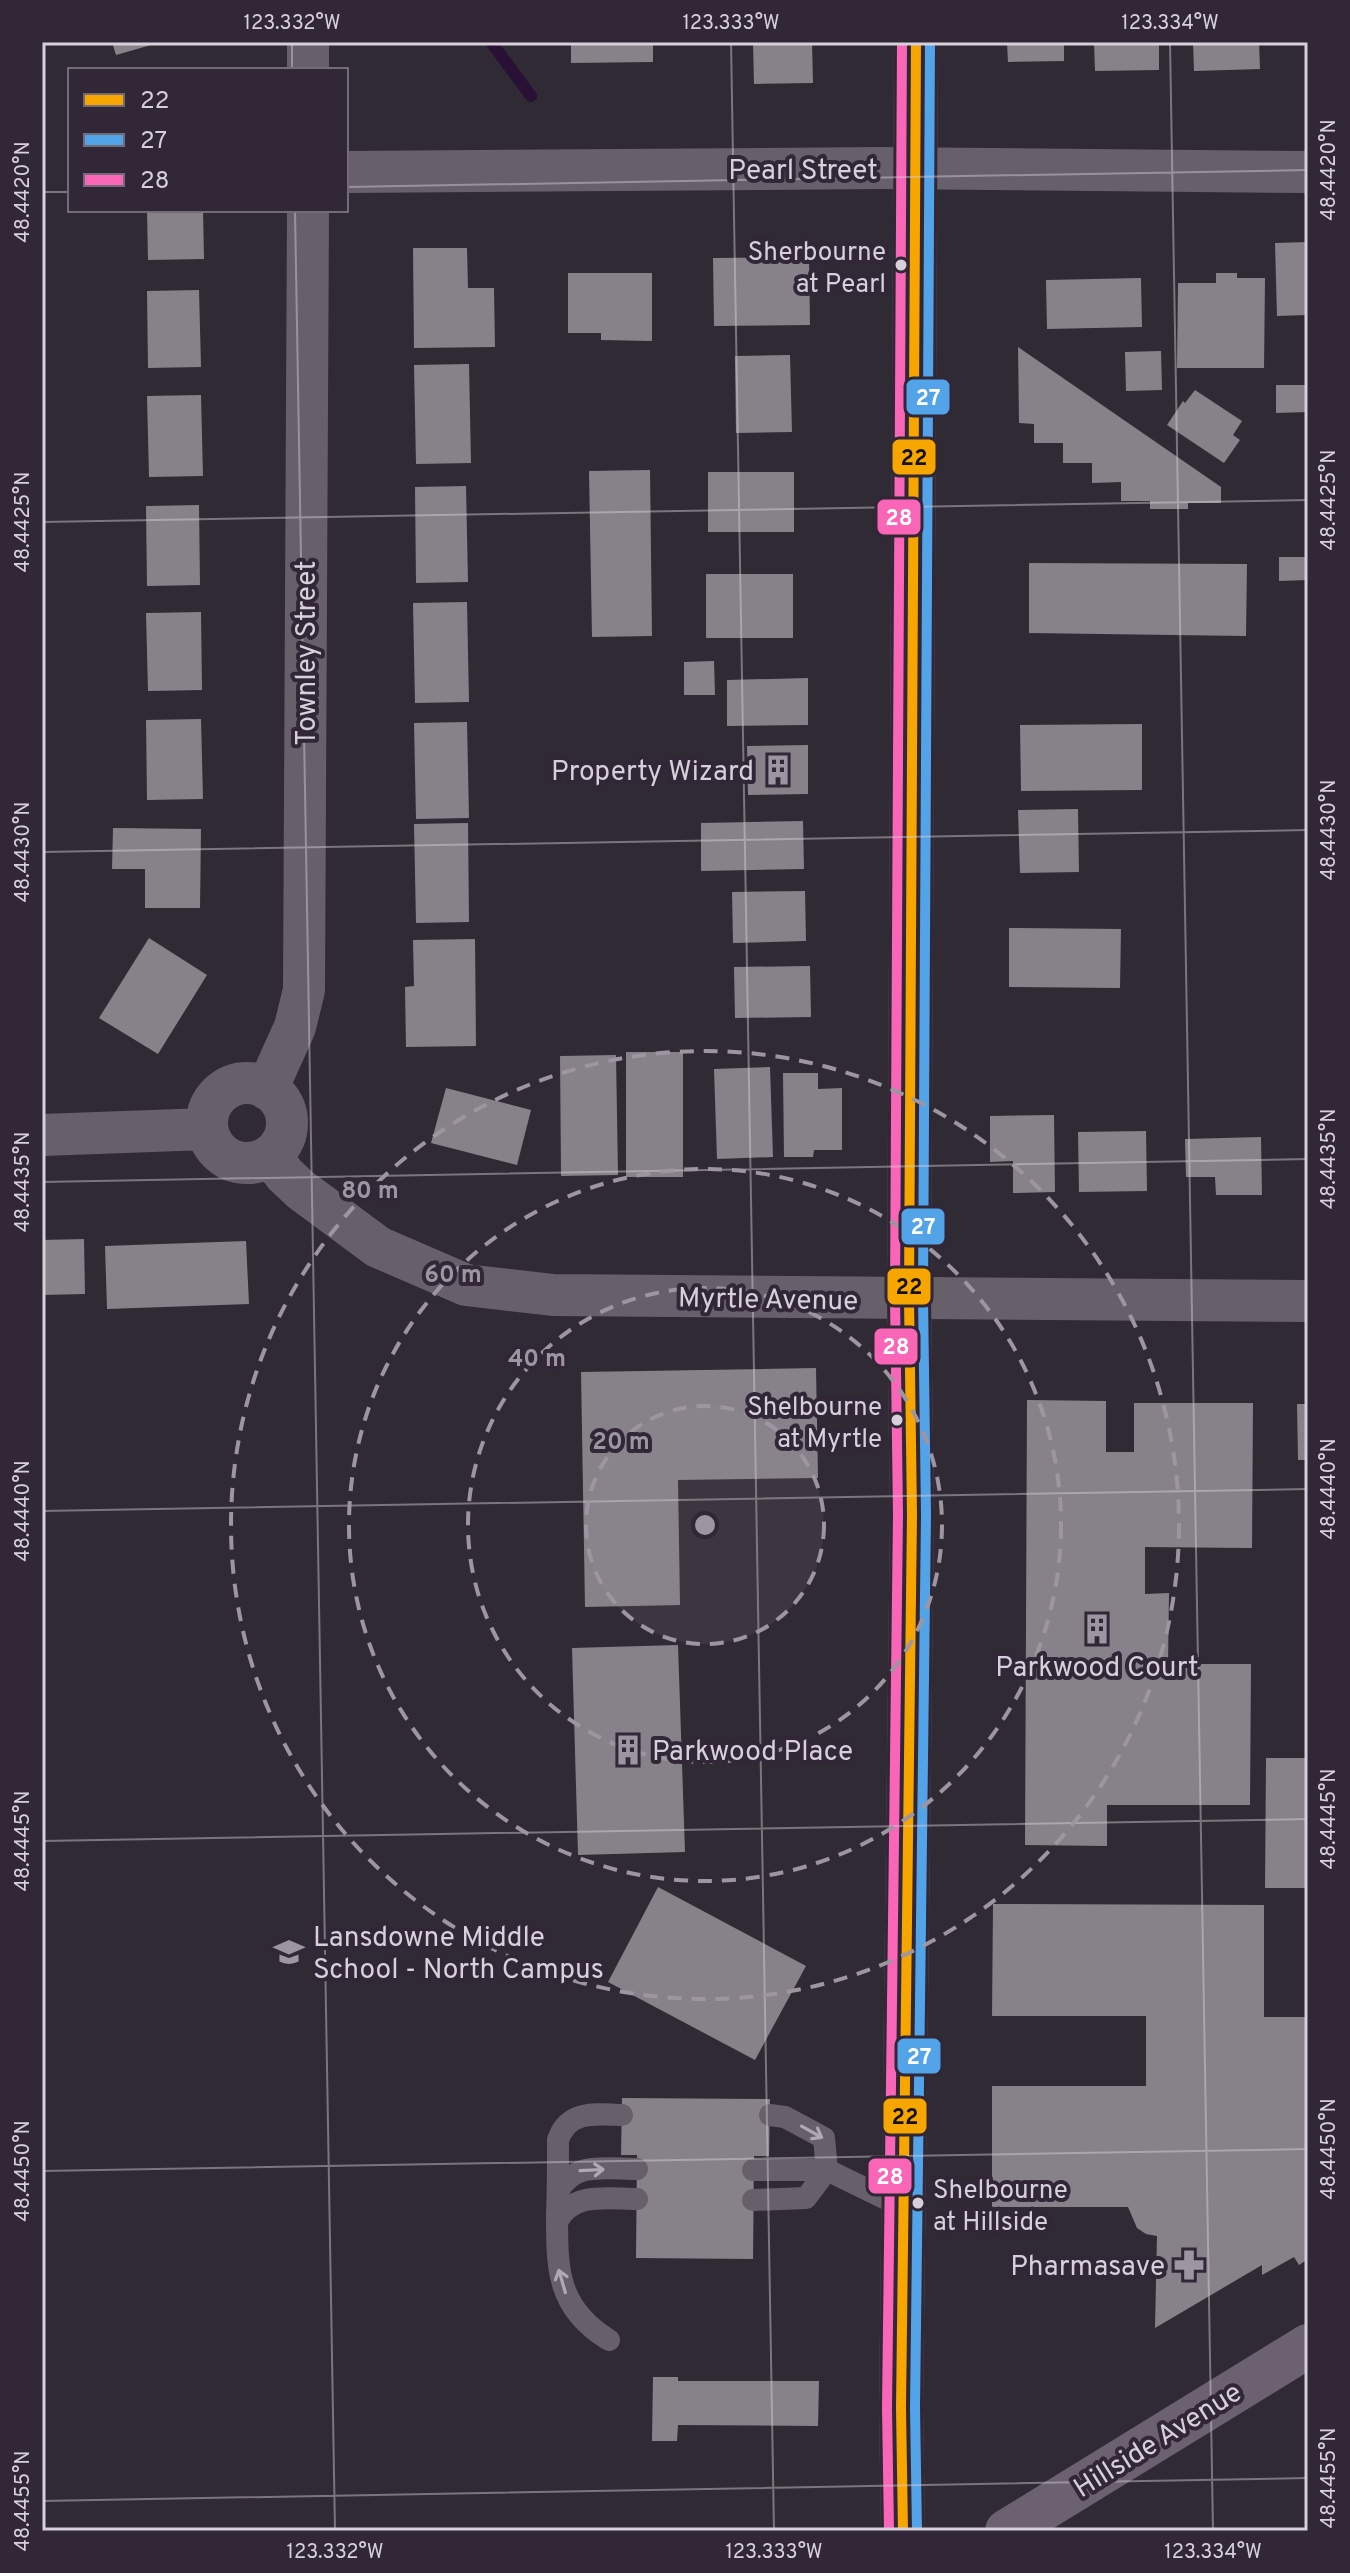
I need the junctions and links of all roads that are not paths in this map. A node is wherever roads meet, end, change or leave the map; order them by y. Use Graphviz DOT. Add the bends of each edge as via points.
graph roads {
  1 [pos="308,42"];
  2 [pos="916,42"];
  3 [pos="308,68"];
  4 [pos="916,168"];
  5 [pos="348,172"];
  6 [pos="1308,172"];
  7 [pos="308,212"];
  8 [pos="267,1089"];
  9 [pos="207,1129"];
  10 [pos="42,1135"];
  11 [pos="270,1156"];
  12 [pos="909,1298"];
  13 [pos="1308,1301"];
  14 [pos="622,2115"];
  15 [pos="770,2115"];
  16 [pos="637,2169"];
  17 [pos="753,2170"];
  18 [pos="827,2170"];
  19 [pos="558,2192"];
  20 [pos="637,2199"];
  21 [pos="753,2200"];
  22 [pos="903,2207"];
  23 [pos="557,2222"];
  24 [pos="609,2340"];
  25 [pos="1308,2346"];
  26 [pos="903,2531"];
  27 [pos="1007,2531"];
  1 -- 3 [label="street"];
  2 -- 4 [label="main road"];
  4 -- 5 [label="street, Pearl Street"];
  4 -- 6 [label="street, Pearl Street"];
  4 -- 12 [label="main road"];
  7 -- 8 [label="street, Townley Street" via="304,990 295,1027"];
  8 -- 9 [label="street" via="243,1084 220,1094"];
  8 -- 11 [label="street" via="284,1109 287,1122 280,1146"];
  9 -- 10 [label="street"];
  9 -- 11 [label="street" via="220,1153 232,1160 245,1164"];
  11 -- 12 [label="street, Myrtle Avenue" via="301,1190 378,1247 466,1285 553,1295"];
  12 -- 13 [label="street, Myrtle Avenue"];
  12 -- 22 [label="main road" via="912,1515"];
  14 -- 19 [label="lane" via="577,2117 561,2129"];
  15 -- 18 [label="lane, one-way" via="785,2117 824,2138"];
  19 -- 16 [label="lane, one-way" via="577,2171"];
  17 -- 18 [label="lane"];
  18 -- 21 [label="lane" via="806,2198"];
  18 -- 22 [label="lane"];
  19 -- 23 [label="lane"];
  20 -- 23 [label="lane" via="578,2201"];
  22 -- 26 [label="main road"];
  24 -- 23 [label="lane, one-way" via="578,2316 560,2281"];
  25 -- 27 [label="main road, Hillside Avenue"];
}
